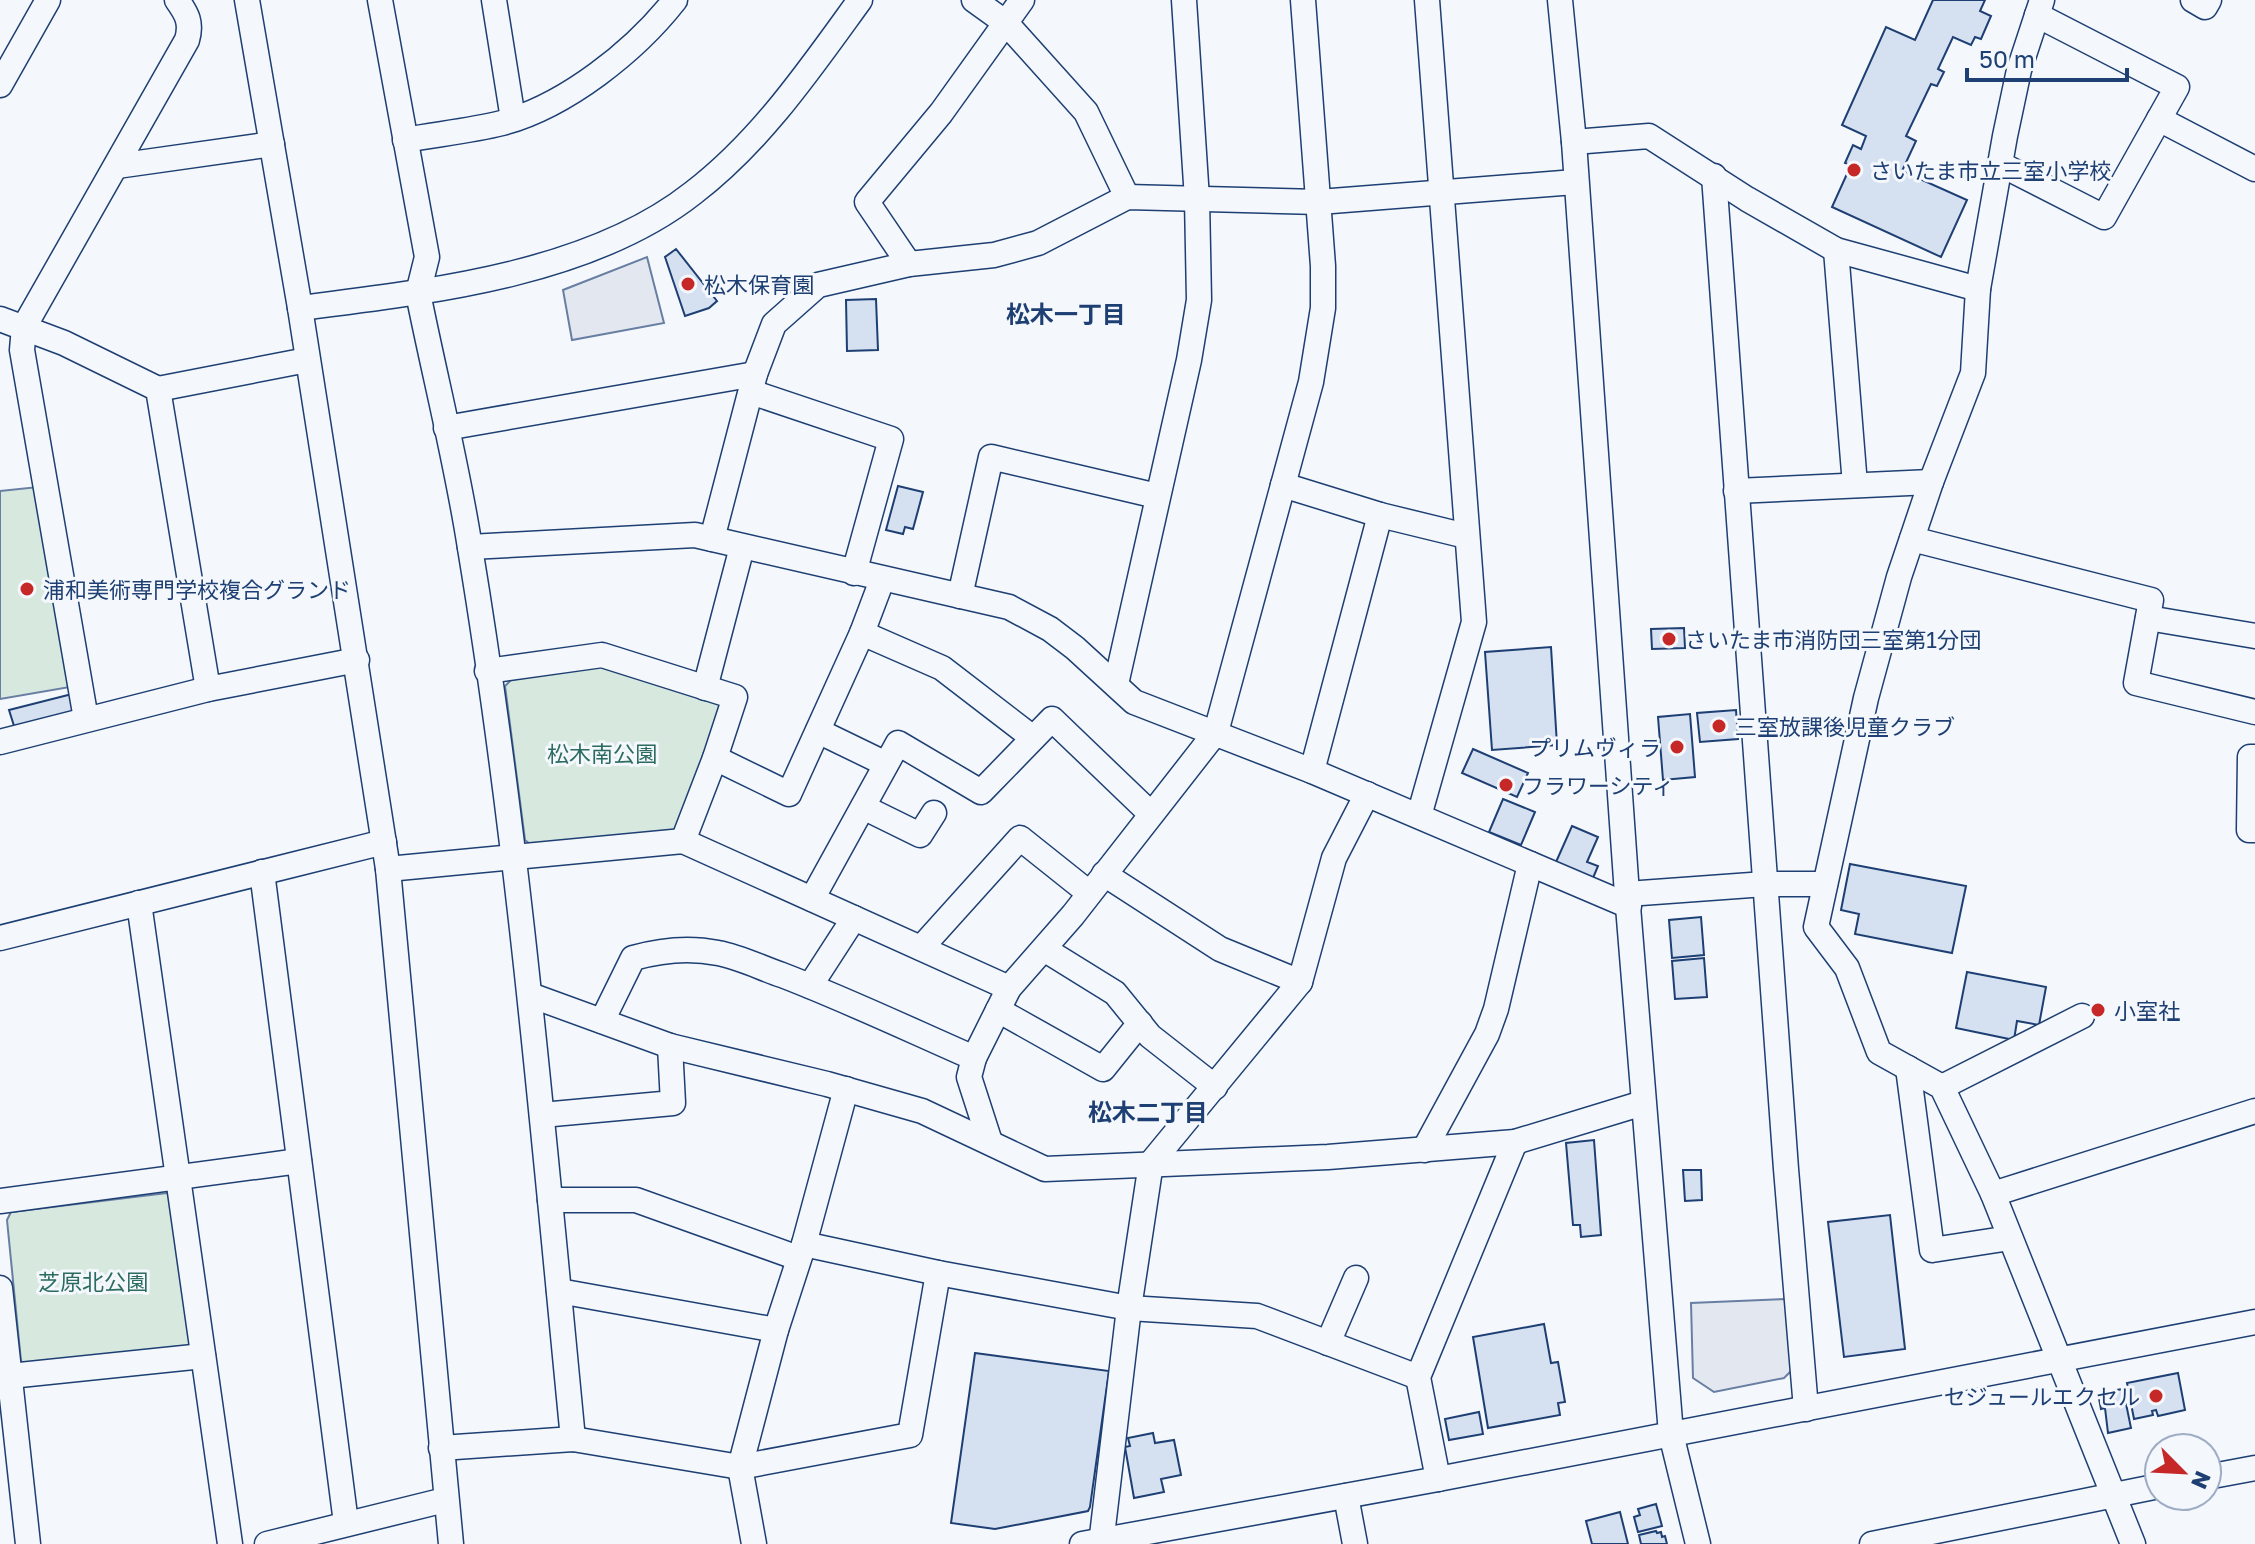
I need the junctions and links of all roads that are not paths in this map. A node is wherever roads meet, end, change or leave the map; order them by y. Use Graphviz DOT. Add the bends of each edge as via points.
graph roads {
  1 [pos="48,0"];
  2 [pos="177,0"];
  3 [pos="247,0"];
  4 [pos="380,0"];
  5 [pos="494,0"];
  6 [pos="675,0"];
  7 [pos="860,0"];
  8 [pos="974,0"];
  9 [pos="1022,0"];
  10 [pos="1184,0"];
  11 [pos="1303,0"];
  12 [pos="1427,0"];
  13 [pos="1560,0"];
  14 [pos="2193,0"];
  15 [pos="2209,0"];
  16 [pos="2040,7"];
  17 [pos="1006,23"];
  18 [pos="0,85"];
  19 [pos="513,119"];
  20 [pos="2159,119"];
  21 [pos="405,140"];
  22 [pos="1574,142"];
  23 [pos="272,144"];
  24 [pos="2000,164"];
  25 [pos="117,166"];
  26 [pos="2255,169"];
  27 [pos="1714,176"];
  28 [pos="1575,182"];
  29 [pos="1442,194"];
  30 [pos="1127,197"];
  31 [pos="1197,199"];
  32 [pos="1319,202"];
  33 [pos="1836,250"];
  34 [pos="909,264"];
  35 [pos="1978,289"];
  36 [pos="418,293"];
  37 [pos="300,308"];
  38 [pos="0,319"];
  39 [pos="24,327"];
  40 [pos="307,360"];
  41 [pos="753,383"];
  42 [pos="158,389"];
  43 [pos="446,428"];
  44 [pos="1931,482"];
  45 [pos="1283,485"];
  46 [pos="1855,485"];
  47 [pos="1736,491"];
  48 [pos="1157,496"];
  49 [pos="1380,515"];
  50 [pos="1466,536"];
  51 [pos="712,539"];
  52 [pos="1912,539"];
  53 [pos="470,547"];
  54 [pos="742,547"];
  55 [pos="854,573"];
  56 [pos="882,580"];
  57 [pos="960,596"];
  58 [pos="2148,618"];
  59 [pos="862,633"];
  60 [pos="2255,636"];
  61 [pos="357,660"];
  62 [pos="487,671"];
  63 [pos="1116,684"];
  64 [pos="705,688"];
  65 [pos="208,689"];
  66 [pos="2255,712"];
  67 [pos="86,719"];
  68 [pos="818,731"];
  69 [pos="1216,732"];
  70 [pos="1033,738"];
  71 [pos="0,742"];
  72 [pos="2255,757"];
  73 [pos="715,758"];
  74 [pos="886,764"];
  75 [pos="1312,771"];
  76 [pos="1367,794"];
  77 [pos="863,807"];
  78 [pos="934,813"];
  79 [pos="1151,814"];
  80 [pos="1419,816"];
  81 [pos="2255,830"];
  82 [pos="683,841"];
  83 [pos="384,842"];
  84 [pos="513,857"];
  85 [pos="1530,864"];
  86 [pos="388,869"];
  87 [pos="262,872"];
  88 [pos="1097,884"];
  89 [pos="1765,884"];
  90 [pos="1825,884"];
  91 [pos="812,899"];
  92 [pos="1628,900"];
  93 [pos="139,903"];
  94 [pos="854,918"];
  95 [pos="0,938"];
  96 [pos="921,948"];
  97 [pos="1044,949"];
  98 [pos="1300,982"];
  99 [pos="810,986"];
  100 [pos="1009,988"];
  101 [pos="530,995"];
  102 [pos="998,1010"];
  103 [pos="2082,1016"];
  104 [pos="602,1021"];
  105 [pos="1140,1023"];
  106 [pos="670,1046"];
  107 [pos="974,1058"];
  108 [pos="1908,1068"];
  109 [pos="1215,1087"];
  110 [pos="1942,1087"];
  111 [pos="846,1089"];
  112 [pos="1643,1103"];
  113 [pos="2255,1111"];
  114 [pos="542,1115"];
  115 [pos="990,1142"];
  116 [pos="1515,1142"];
  117 [pos="1424,1150"];
  118 [pos="299,1161"];
  119 [pos="1151,1163"];
  120 [pos="178,1177"];
  121 [pos="1993,1194"];
  122 [pos="550,1200"];
  123 [pos="0,1201"];
  124 [pos="2010,1238"];
  125 [pos="801,1251"];
  126 [pos="938,1273"];
  127 [pos="1356,1278"];
  128 [pos="0,1288"];
  129 [pos="559,1291"];
  130 [pos="1129,1308"];
  131 [pos="2255,1322"];
  132 [pos="776,1330"];
  133 [pos="1328,1343"];
  134 [pos="203,1356"];
  135 [pos="2060,1359"];
  136 [pos="10,1376"];
  137 [pos="1418,1377"];
  138 [pos="1806,1409"];
  139 [pos="1671,1434"];
  140 [pos="573,1439"];
  141 [pos="441,1448"];
  142 [pos="740,1467"];
  143 [pos="2255,1468"];
  144 [pos="2223,1474"];
  145 [pos="1438,1479"];
  146 [pos="2143,1489"];
  147 [pos="2114,1495"];
  148 [pos="1346,1496"];
  149 [pos="445,1500"];
  150 [pos="346,1523"];
  151 [pos="1094,1543"];
  152 [pos="28,1544"];
  153 [pos="230,1544"];
  154 [pos="267,1544"];
  155 [pos="451,1544"];
  156 [pos="754,1544"];
  157 [pos="1355,1544"];
  158 [pos="1698,1544"];
  159 [pos="1872,1544"];
  160 [pos="2133,1544"];
  1 -- 18 [label="street"];
  2 -- 25 [label="street" via="191,27 187,40"];
  3 -- 23 [label="street"];
  4 -- 21 [label="street"];
  5 -- 19 [label="street"];
  6 -- 19 [label="street" via="655,25 602,70 550,105"];
  7 -- 36 [label="street" via="788,99 692,195 624,236 542,265"];
  8 -- 17 [label="street"];
  9 -- 17 [label="street"];
  10 -- 31 [label="street"];
  11 -- 32 [label="street"];
  12 -- 29 [label="street"];
  13 -- 22 [label="street"];
  14 -- 15 [label="street" via="2205,7"];
  16 -- 20 [label="street" via="2177,87"];
  16 -- 24 [label="street" via="2019,70"];
  17 -- 30 [label="street" via="1086,112"];
  17 -- 34 [label="street" via="867,202"];
  19 -- 21 [label="street"];
  20 -- 24 [label="street" via="2104,217"];
  20 -- 26 [label="street"];
  21 -- 36 [label="street" via="427,257"];
  22 -- 27 [label="street" via="1649,136"];
  22 -- 28 [label="street"];
  23 -- 25 [label="street"];
  23 -- 37 [label="street"];
  24 -- 35 [label="street"];
  25 -- 39 [label="street"];
  27 -- 33 [label="street"];
  27 -- 47 [label="street"];
  28 -- 29 [label="street"];
  28 -- 92 [label="street"];
  29 -- 32 [label="street"];
  29 -- 50 [label="street"];
  30 -- 31 [label="street"];
  30 -- 34 [label="street" via="1038,243 994,255"];
  31 -- 32 [label="street"];
  31 -- 48 [label="street" via="1200,277 1194,333"];
  32 -- 45 [label="street" via="1323,308 1311,382"];
  33 -- 35 [label="street"];
  33 -- 46 [label="street"];
  34 -- 41 [label="street" via="818,285 774,324"];
  35 -- 44 [label="street" via="1973,373"];
  36 -- 37 [label="street"];
  36 -- 43 [label="street"];
  37 -- 40 [label="street"];
  38 -- 39 [label="street"];
  39 -- 42 [label="street"];
  39 -- 67 [label="street" via="22,350"];
  40 -- 42 [label="street"];
  40 -- 61 [label="street"];
  41 -- 43 [label="street"];
  41 -- 51 [label="street"];
  41 -- 55 [label="street" via="891,439"];
  42 -- 65 [label="street"];
  43 -- 53 [label="street"];
  44 -- 46 [label="street"];
  44 -- 52 [label="street"];
  45 -- 49 [label="street"];
  45 -- 69 [label="street"];
  46 -- 47 [label="street"];
  47 -- 89 [label="street"];
  48 -- 57 [label="street" via="991,457"];
  48 -- 63 [label="street"];
  49 -- 50 [label="street"];
  49 -- 75 [label="street"];
  50 -- 80 [label="street" via="1474,622"];
  51 -- 53 [label="street" via="695,535"];
  51 -- 54 [label="street"];
  52 -- 58 [label="street" via="2151,600"];
  52 -- 90 [label="street" via="1866,698"];
  53 -- 62 [label="street"];
  54 -- 55 [label="street"];
  54 -- 64 [label="street"];
  55 -- 56 [label="street"];
  56 -- 57 [label="street"];
  56 -- 59 [label="street"];
  57 -- 63 [label="street" via="1024,613"];
  58 -- 60 [label="street"];
  58 -- 66 [label="street" via="2136,683"];
  59 -- 68 [label="street"];
  59 -- 70 [label="street" via="942,668"];
  61 -- 65 [label="street"];
  61 -- 83 [label="street"];
  62 -- 64 [label="street" via="602,655"];
  62 -- 84 [label="street"];
  63 -- 69 [label="street" via="1134,702"];
  64 -- 73 [label="street" via="735,697"];
  65 -- 67 [label="street"];
  67 -- 71 [label="street"];
  68 -- 73 [label="street" via="789,794"];
  68 -- 74 [label="street"];
  69 -- 75 [label="street"];
  69 -- 79 [label="street"];
  70 -- 74 [label="street" via="981,792 898,743"];
  70 -- 79 [label="street" via="1052,719"];
  72 -- 81 [label="street" via="2250,757 2249,830"];
  73 -- 82 [label="street"];
  74 -- 77 [label="street"];
  75 -- 76 [label="street"];
  76 -- 80 [label="street"];
  76 -- 98 [label="street" via="1334,858"];
  77 -- 78 [label="street" via="920,835"];
  77 -- 91 [label="street"];
  79 -- 88 [label="street"];
  80 -- 85 [label="street"];
  82 -- 84 [label="street"];
  82 -- 91 [label="street"];
  83 -- 86 [label="street"];
  83 -- 87 [label="street"];
  84 -- 86 [label="street"];
  84 -- 101 [label="street"];
  85 -- 92 [label="street"];
  85 -- 117 [label="street" via="1487,1034"];
  86 -- 141 [label="street"];
  87 -- 93 [label="street"];
  87 -- 118 [label="street"];
  88 -- 96 [label="street" via="1020,838"];
  88 -- 97 [label="street"];
  88 -- 98 [label="street" via="1220,949"];
  89 -- 90 [label="street"];
  89 -- 92 [label="street"];
  89 -- 138 [label="street"];
  90 -- 108 [label="street" via="1816,927 1847,968 1879,1052"];
  91 -- 94 [label="street"];
  92 -- 112 [label="street"];
  93 -- 95 [label="street"];
  93 -- 120 [label="street"];
  94 -- 96 [label="street"];
  94 -- 99 [label="street"];
  96 -- 100 [label="street"];
  97 -- 100 [label="street"];
  97 -- 105 [label="street" via="1115,993"];
  98 -- 109 [label="street"];
  99 -- 104 [label="street" via="719,953 663,950 633,958"];
  99 -- 107 [label="street"];
  100 -- 102 [label="street"];
  101 -- 104 [label="street"];
  101 -- 114 [label="street"];
  102 -- 105 [label="street" via="1103,1069"];
  102 -- 107 [label="street"];
  103 -- 110 [label="street"];
  104 -- 106 [label="street"];
  105 -- 109 [label="street"];
  106 -- 111 [label="street"];
  106 -- 114 [label="street" via="673,1103"];
  107 -- 115 [label="street" via="969,1077"];
  108 -- 110 [label="street"];
  108 -- 124 [label="street" via="1932,1250"];
  109 -- 119 [label="street"];
  110 -- 121 [label="street"];
  111 -- 115 [label="street" via="922,1111"];
  111 -- 125 [label="street"];
  112 -- 116 [label="street"];
  112 -- 139 [label="street"];
  113 -- 121 [label="street"];
  114 -- 122 [label="street"];
  115 -- 119 [label="street" via="1045,1169"];
  116 -- 117 [label="street"];
  116 -- 137 [label="street"];
  117 -- 119 [label="street"];
  118 -- 120 [label="street"];
  118 -- 150 [label="street"];
  119 -- 130 [label="street"];
  120 -- 123 [label="street"];
  120 -- 134 [label="street"];
  121 -- 124 [label="street"];
  122 -- 125 [label="street" via="636,1200"];
  122 -- 129 [label="street"];
  124 -- 135 [label="street"];
  125 -- 126 [label="street"];
  125 -- 132 [label="street"];
  126 -- 130 [label="street"];
  126 -- 142 [label="street" via="910,1435"];
  127 -- 133 [label="street"];
  128 -- 136 [label="street"];
  129 -- 132 [label="street"];
  129 -- 140 [label="street"];
  130 -- 133 [label="street" via="1257,1316"];
  130 -- 151 [label="street"];
  131 -- 135 [label="street"];
  132 -- 142 [label="street"];
  133 -- 137 [label="street"];
  134 -- 136 [label="street"];
  134 -- 153 [label="street"];
  135 -- 138 [label="street"];
  135 -- 147 [label="street"];
  136 -- 152 [label="street"];
  137 -- 145 [label="street"];
  138 -- 139 [label="street"];
  139 -- 145 [label="street"];
  139 -- 158 [label="street"];
  140 -- 141 [label="street"];
  140 -- 142 [label="street"];
  141 -- 149 [label="street"];
  142 -- 156 [label="street"];
  143 -- 144 [label="street"];
  145 -- 148 [label="street"];
  146 -- 147 [label="street"];
  147 -- 159 [label="street"];
  147 -- 160 [label="street"];
  148 -- 151 [label="street"];
  148 -- 157 [label="street"];
  149 -- 150 [label="street"];
  149 -- 155 [label="street"];
  150 -- 154 [label="street"];
}
